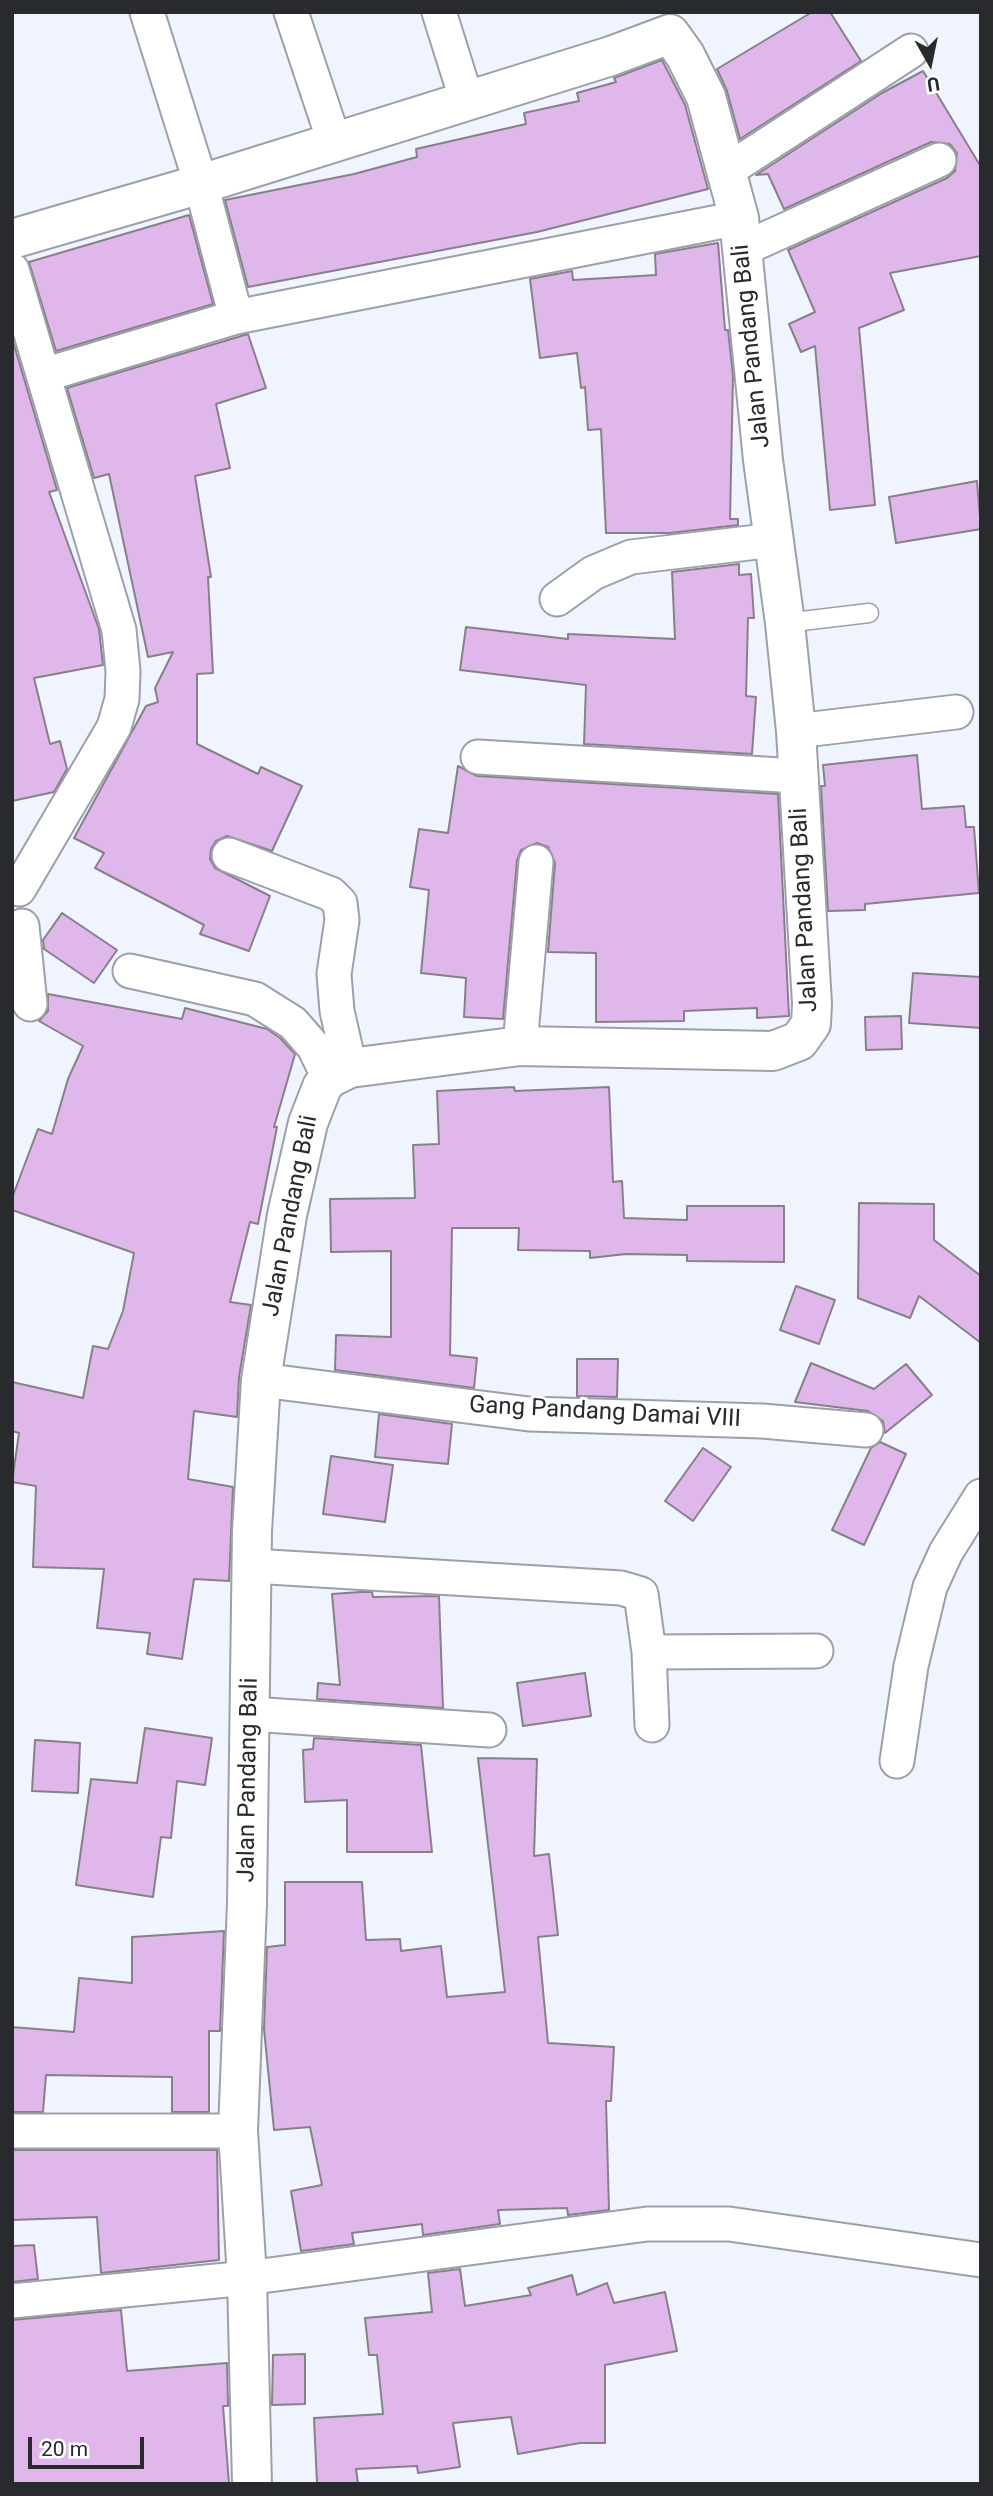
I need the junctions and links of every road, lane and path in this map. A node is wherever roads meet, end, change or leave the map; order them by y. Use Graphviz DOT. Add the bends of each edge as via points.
graph roads {
  1 [pos="147,12"];
  2 [pos="291,12"];
  3 [pos="439,12"];
  4 [pos="665,23"];
  5 [pos="911,51"];
  6 [pos="466,99"];
  7 [pos="334,141"];
  8 [pos="939,160"];
  9 [pos="728,170"];
  10 [pos="201,184"];
  11 [pos="741,234"];
  12 [pos="12,239"];
  13 [pos="12,270"];
  14 [pos="236,317"];
  15 [pos="44,375"];
  16 [pos="774,540"];
  17 [pos="557,599"];
  18 [pos="869,613"];
  19 [pos="785,623"];
  20 [pos="956,712"];
  21 [pos="796,731"];
  22 [pos="478,757"];
  23 [pos="798,776"];
  24 [pos="229,855"];
  25 [pos="536,862"];
  26 [pos="16,877"];
  27 [pos="17,925"];
  28 [pos="130,971"];
  29 [pos="30,1004"];
  30 [pos="520,1046"];
  31 [pos="340,1073"];
  32 [pos="261,1380"];
  33 [pos="866,1430"];
  34 [pos="979,1502"];
  35 [pos="251,1566"];
  36 [pos="816,1651"];
  37 [pos="649,1652"];
  38 [pos="251,1714"];
  39 [pos="652,1725"];
  40 [pos="489,1730"];
  41 [pos="897,1761"];
  42 [pos="12,2131"];
  43 [pos="238,2131"];
  44 [pos="981,2260"];
  45 [pos="247,2278"];
  46 [pos="12,2301"];
  47 [pos="253,2484"];
  1 -- 10 [label="street"];
  2 -- 7 [label="street"];
  3 -- 6 [label="street"];
  4 -- 6 [label="street" via="611,55"];
  4 -- 9 [label="street, Jalan Pandang Bali" via="706,97"];
  5 -- 9 [label="street"];
  6 -- 7 [label="street"];
  7 -- 10 [label="street"];
  8 -- 11 [label="street"];
  9 -- 11 [label="street, Jalan Pandang Bali"];
  10 -- 12 [label="street"];
  10 -- 14 [label="street"];
  11 -- 14 [label="street"];
  11 -- 16 [label="street, Jalan Pandang Bali"];
  13 -- 15 [label="street"];
  14 -- 15 [label="street"];
  15 -- 26 [label="street" via="119,630 122,699 114,727"];
  16 -- 17 [label="street" via="631,557 593,573"];
  16 -- 19 [label="street, Jalan Pandang Bali"];
  18 -- 19 [label="lane"];
  19 -- 21 [label="street, Jalan Pandang Bali"];
  20 -- 21 [label="street"];
  21 -- 23 [label="street, Jalan Pandang Bali"];
  22 -- 23 [label="street"];
  23 -- 30 [label="street, Jalan Pandang Bali" via="812,1004 811,1024 799,1041 774,1051"];
  24 -- 31 [label="street" via="331,894 340,903 334,974"];
  25 -- 30 [label="street"];
  26 -- 27 [label="street"];
  27 -- 29 [label="street"];
  28 -- 31 [label="street" via="255,999 293,1023"];
  30 -- 31 [label="street, Jalan Pandang Bali"];
  31 -- 32 [label="street, Jalan Pandang Bali" via="316,1094 305,1136 287,1215"];
  32 -- 33 [label="street, Gang Pandang Damai VIII" via="529,1414 762,1421"];
  32 -- 35 [label="street, Jalan Pandang Bali"];
  34 -- 41 [label="street" via="946,1552 921,1614"];
  35 -- 37 [label="street" via="621,1588 641,1594"];
  35 -- 38 [label="street, Jalan Pandang Bali"];
  36 -- 37 [label="street"];
  37 -- 39 [label="street"];
  38 -- 40 [label="street"];
  38 -- 43 [label="street, Jalan Pandang Bali"];
  42 -- 43 [label="street"];
  43 -- 45 [label="street, Jalan Pandang Bali"];
  44 -- 45 [label="street" via="729,2224 685,2222 613,2227"];
  45 -- 46 [label="street"];
  45 -- 47 [label="street, Jalan Pandang Bali"];
}
